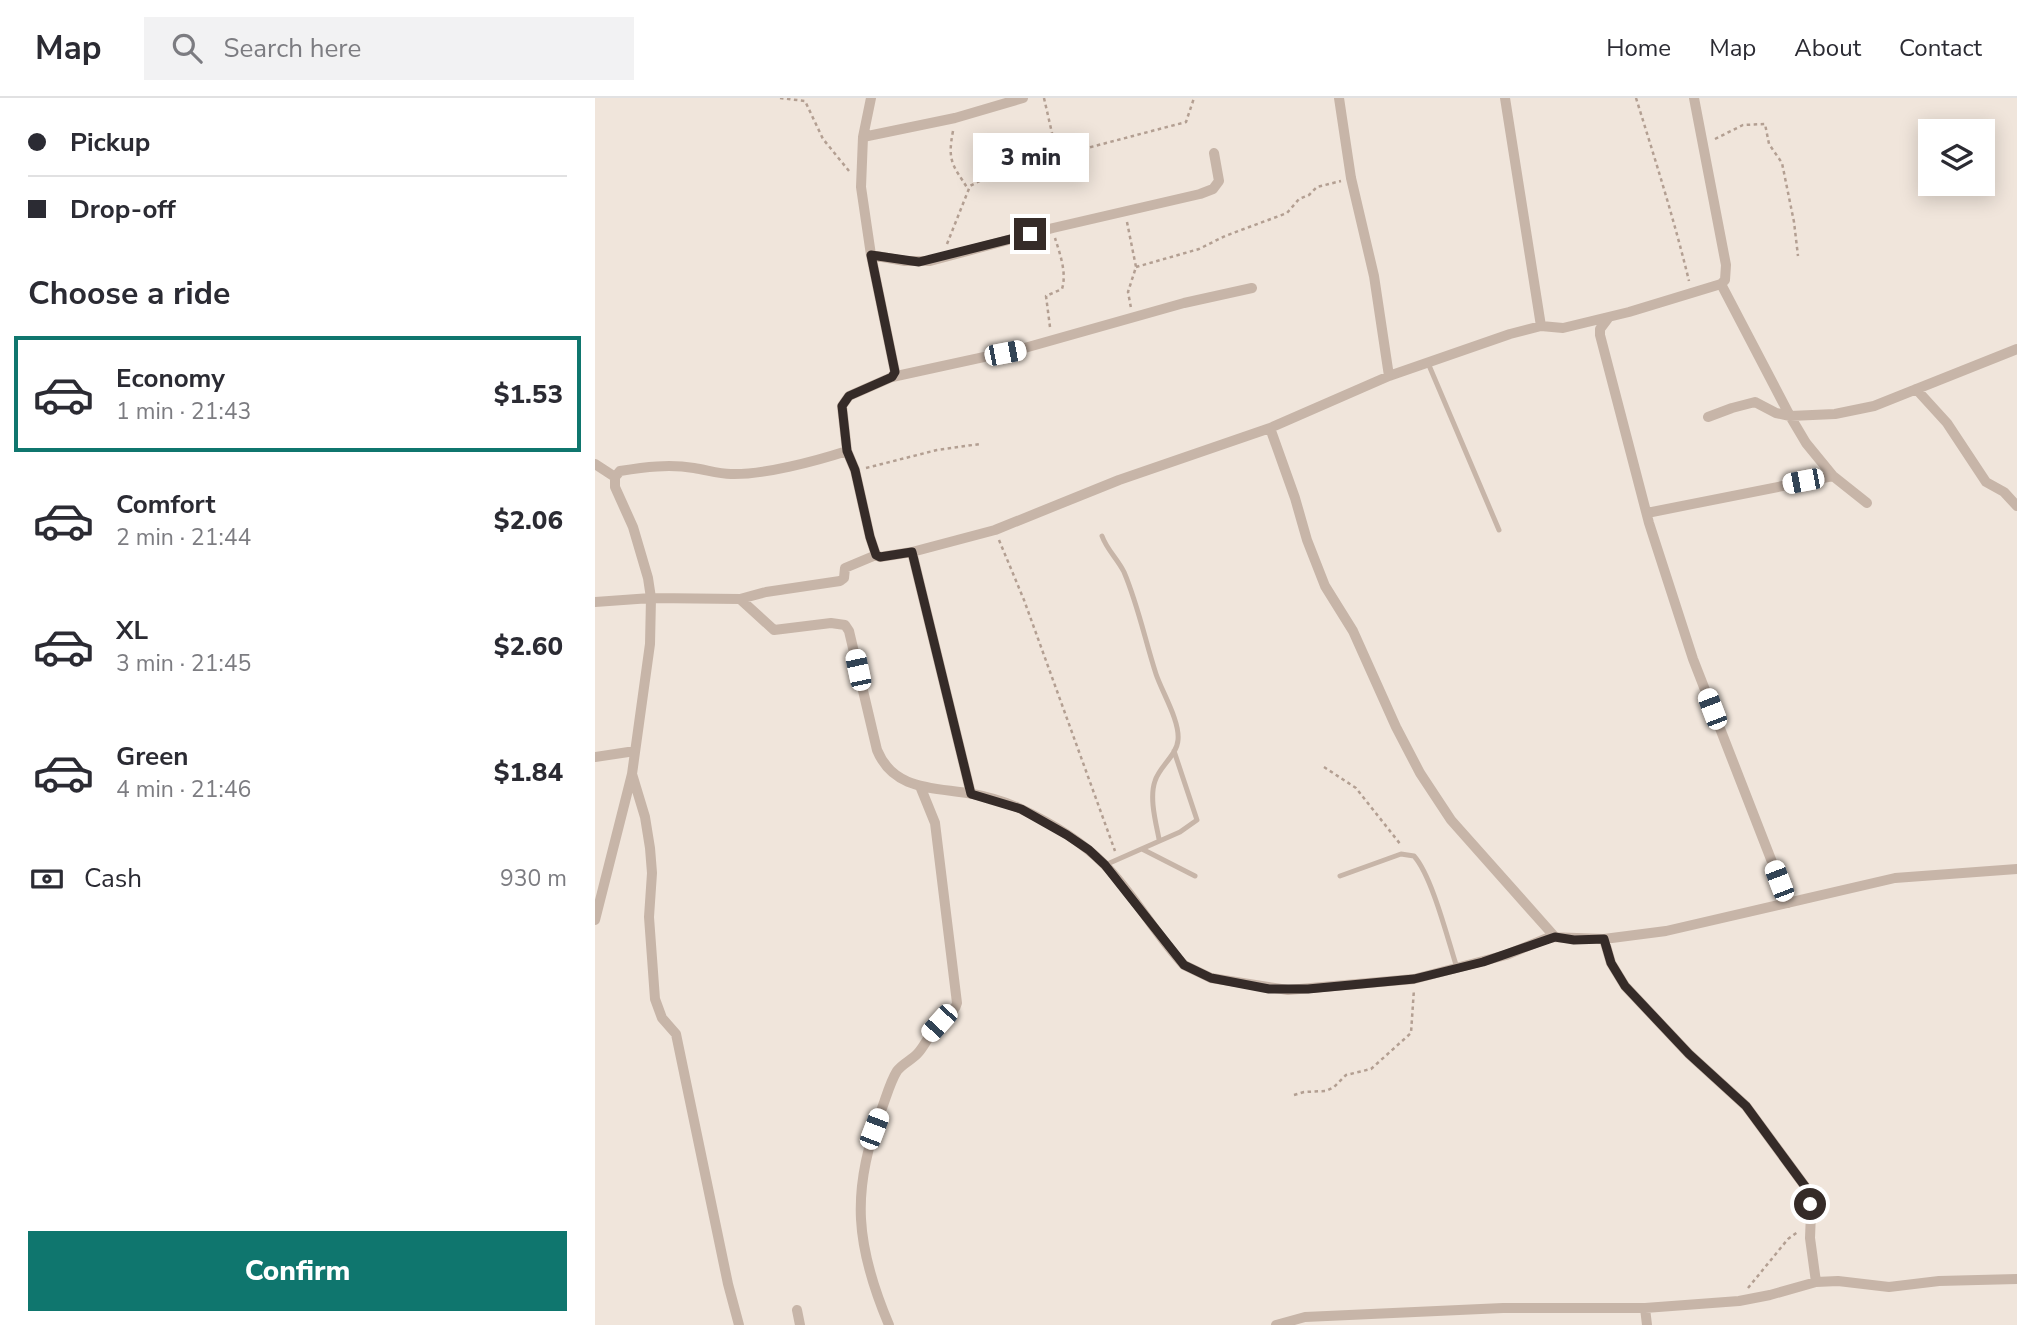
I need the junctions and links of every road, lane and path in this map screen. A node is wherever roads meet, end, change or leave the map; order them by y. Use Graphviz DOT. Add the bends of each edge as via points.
graph roads {
  1 [pos="780,98"];
  2 [pos="871,98"];
  3 [pos="1023,98"];
  4 [pos="1044,98"];
  5 [pos="1194,98"];
  6 [pos="1339,98"];
  7 [pos="1505,98"];
  8 [pos="1636,98"];
  9 [pos="1694,98"];
  10 [pos="955,118"];
  11 [pos="863,137"];
  12 [pos="1702,145"];
  13 [pos="1214,153"];
  14 [pos="1057,155"];
  15 [pos="1351,178"];
  16 [pos="861,187"];
  17 [pos="968,190"];
  18 [pos="1125,212"];
  19 [pos="1053,228"];
  20 [pos="871,255"];
  21 [pos="1798,256"];
  22 [pos="941,257"];
  23 [pos="1136,267"];
  24 [pos="1721,284"];
  25 [pos="1252,288"];
  26 [pos="1692,294"];
  27 [pos="1609,317"];
  28 [pos="1125,320"];
  29 [pos="1541,326"];
  30 [pos="1053,342"];
  31 [pos="2017,349"];
  32 [pos="1428,363"];
  33 [pos="1389,376"];
  34 [pos="892,377"];
  35 [pos="1916,389"];
  36 [pos="1790,416"];
  37 [pos="1709,417"];
  38 [pos="1270,428"];
  39 [pos="980,444"];
  40 [pos="847,451"];
  41 [pos="597,468"];
  42 [pos="855,470"];
  43 [pos="615,477"];
  44 [pos="1833,477"];
  45 [pos="1867,503"];
  46 [pos="2017,506"];
  47 [pos="1647,513"];
  48 [pos="995,530"];
  49 [pos="1499,530"];
  50 [pos="1102,536"];
  51 [pos="912,552"];
  52 [pos="876,555"];
  53 [pos="652,598"];
  54 [pos="740,600"];
  55 [pos="595,602"];
  56 [pos="635,751"];
  57 [pos="1174,751"];
  58 [pos="595,757"];
  59 [pos="1324,767"];
  60 [pos="632,774"];
  61 [pos="920,786"];
  62 [pos="971,794"];
  63 [pos="1159,839"];
  64 [pos="1142,849"];
  65 [pos="1408,853"];
  66 [pos="1118,861"];
  67 [pos="1105,865"];
  68 [pos="2017,869"];
  69 [pos="1195,876"];
  70 [pos="1340,876"];
  71 [pos="1788,903"];
  72 [pos="595,920"];
  73 [pos="1555,937"];
  74 [pos="1604,939"];
  75 [pos="1457,968"];
  76 [pos="1414,979"];
  77 [pos="1294,1095"];
  78 [pos="1811,1224"];
  79 [pos="2017,1279"];
  80 [pos="1816,1282"];
  81 [pos="1742,1300"];
  82 [pos="1646,1308"];
  83 [pos="797,1310"];
  84 [pos="739,1325"];
  85 [pos="800,1325"];
  86 [pos="889,1325"];
  87 [pos="1276,1325"];
  88 [pos="1647,1325"];
  1 -- 16 [label="path" via="805,101 823,139"];
  2 -- 11 [label="street"];
  3 -- 10 [label="street"];
  4 -- 14 [label="path"];
  5 -- 14 [label="path" via="1186,122"];
  6 -- 15 [label="street"];
  7 -- 29 [label="street"];
  8 -- 26 [label="path"];
  9 -- 12 [label="street"];
  10 -- 11 [label="street"];
  10 -- 17 [label="path" via="951,162"];
  11 -- 16 [label="street"];
  12 -- 21 [label="path" via="1743,125 1765,124 1769,144 1782,163"];
  12 -- 24 [label="street" via="1726,265"];
  13 -- 18 [label="street" via="1219,181 1213,189"];
  14 -- 17 [label="path" via="992,175"];
  15 -- 23 [label="path" via="1317,187 1287,213 1199,249"];
  15 -- 33 [label="street" via="1374,276"];
  16 -- 20 [label="street"];
  17 -- 22 [label="path"];
  18 -- 19 [label="street"];
  18 -- 23 [label="path"];
  19 -- 22 [label="street"];
  19 -- 30 [label="path" via="1064,285 1046,296"];
  20 -- 22 [label="street" via="919,262"];
  20 -- 34 [label="street" via="895,368"];
  23 -- 28 [label="path" via="1128,292 1132,313"];
  24 -- 26 [label="street"];
  24 -- 36 [label="street"];
  25 -- 28 [label="street"];
  26 -- 27 [label="street"];
  27 -- 29 [label="street" via="1563,328"];
  27 -- 47 [label="street" via="1600,335"];
  28 -- 30 [label="street"];
  29 -- 32 [label="street"];
  30 -- 34 [label="street"];
  31 -- 35 [label="street"];
  32 -- 33 [label="street"];
  32 -- 49 [label="lane"];
  33 -- 38 [label="street"];
  34 -- 40 [label="street" via="845,399"];
  35 -- 36 [label="street" via="1874,407"];
  35 -- 46 [label="street" via="1947,423 1987,484 2004,492"];
  36 -- 37 [label="street" via="1755,402"];
  36 -- 44 [label="street"];
  38 -- 48 [label="street" via="1119,480"];
  38 -- 73 [label="street" via="1325,586 1353,631 1420,774 1459,829"];
  39 -- 42 [label="path"];
  40 -- 42 [label="street"];
  40 -- 43 [label="street" via="743,474 647,466 619,471"];
  41 -- 43 [label="street"];
  42 -- 52 [label="street"];
  43 -- 53 [label="street" via="642,552"];
  44 -- 45 [label="street"];
  44 -- 47 [label="street"];
  47 -- 71 [label="street" via="1693,659"];
  48 -- 51 [label="street"];
  48 -- 66 [label="path"];
  50 -- 57 [label="lane" via="1122,569 1140,615 1178,737"];
  51 -- 52 [label="street"];
  51 -- 62 [label="street"];
  52 -- 54 [label="street" via="845,568 840,581"];
  53 -- 54 [label="street"];
  53 -- 55 [label="street"];
  53 -- 56 [label="street"];
  54 -- 61 [label="street" via="774,630 831,623 848,627 882,761 902,780"];
  56 -- 58 [label="street"];
  56 -- 60 [label="street"];
  57 -- 63 [label="lane" via="1153,790"];
  57 -- 63 [label="lane" via="1198,817 1180,832"];
  59 -- 65 [label="path" via="1356,788"];
  60 -- 72 [label="street"];
  60 -- 84 [label="street" via="650,848 655,999 675,1034"];
  61 -- 62 [label="street"];
  61 -- 86 [label="street" via="935,824 957,1003 918,1053 897,1071 866,1159 862,1244"];
  62 -- 67 [label="street" via="1021,809 1067,835"];
  63 -- 64 [label="lane"];
  64 -- 66 [label="lane"];
  64 -- 69 [label="lane"];
  65 -- 70 [label="lane"];
  65 -- 75 [label="lane" via="1420,862"];
  66 -- 67 [label="lane"];
  67 -- 76 [label="street" via="1184,965 1201,974 1287,990"];
  68 -- 71 [label="street" via="1895,878"];
  71 -- 74 [label="street" via="1666,931"];
  73 -- 74 [label="street"];
  73 -- 75 [label="street"];
  74 -- 78 [label="street" via="1625,986 1768,1133 1807,1189"];
  75 -- 76 [label="street"];
  76 -- 77 [label="path" via="1412,1030 1379,1064 1346,1075 1326,1091"];
  78 -- 80 [label="street"];
  78 -- 81 [label="path" via="1788,1239 1750,1283"];
  79 -- 80 [label="street" via="1889,1287"];
  80 -- 81 [label="street"];
  81 -- 82 [label="street"];
  82 -- 87 [label="street" via="1503,1308 1305,1317"];
  82 -- 88 [label="street"];
  83 -- 85 [label="street"];
}
